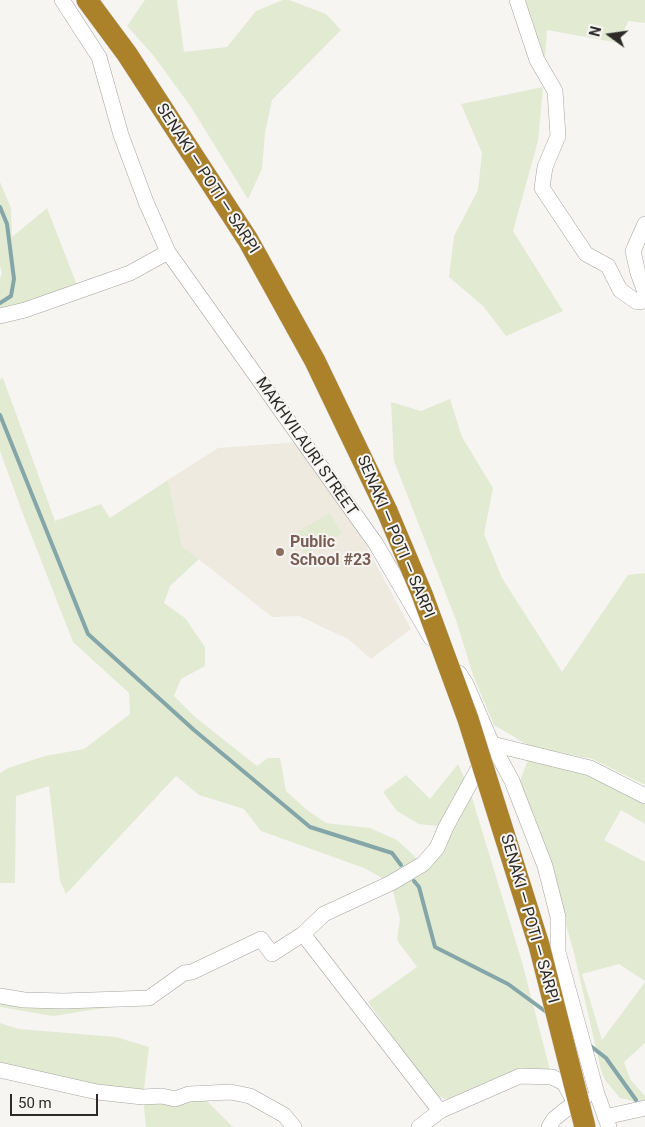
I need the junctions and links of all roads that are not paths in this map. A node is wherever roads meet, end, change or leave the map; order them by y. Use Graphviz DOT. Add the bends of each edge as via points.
graph roads {
  1 [pos="62,0"];
  2 [pos="87,0"];
  3 [pos="518,0"];
  4 [pos="645,224"];
  5 [pos="168,252"];
  6 [pos="645,292"];
  7 [pos="645,300"];
  8 [pos="0,316"];
  9 [pos="492,744"];
  10 [pos="645,796"];
  11 [pos="303,934"];
  12 [pos="0,996"];
  13 [pos="0,1070"];
  14 [pos="597,1094"];
  15 [pos="575,1102"];
  16 [pos="645,1108"];
  17 [pos="440,1111"];
  18 [pos="607,1122"];
  19 [pos="294,1127"];
  20 [pos="419,1127"];
  21 [pos="549,1127"];
  22 [pos="584,1127"];
  1 -- 5 [label="street, MAKHVILAURI STREET" via="99,57 121,135"];
  2 -- 22 [label="highway, SENAKI — POTI — SARPI, bridge" via="248,240 315,361 387,511 468,719 539,946"];
  3 -- 7 [label="street" via="537,60 556,91 558,136 545,167 542,188 586,254 608,266 620,290 637,302"];
  4 -- 6 [label="street" via="634,251"];
  5 -- 8 [label="street" via="130,273"];
  5 -- 9 [label="street, MAKHVILAURI STREET" via="376,544 428,634 449,656 466,684"];
  9 -- 10 [label="street" via="590,768"];
  9 -- 11 [label="street" via="437,848 423,864 324,914"];
  9 -- 14 [label="street, MAKHVILAURI STREET" via="512,780 545,866 558,917 558,952"];
  11 -- 12 [label="street" via="272,954 260,939 184,973 149,998 24,1000"];
  11 -- 17 [label="street"];
  13 -- 19 [label="street" via="96,1092 143,1097 175,1099 189,1094 232,1092 250,1096 284,1115"];
  14 -- 15 [label="street"];
  14 -- 18 [label="street, MAKHVILAURI STREET"];
  15 -- 17 [label="street" via="564,1083 552,1077 520,1076"];
  15 -- 21 [label="street"];
  16 -- 18 [label="street"];
  17 -- 20 [label="street"];
}
